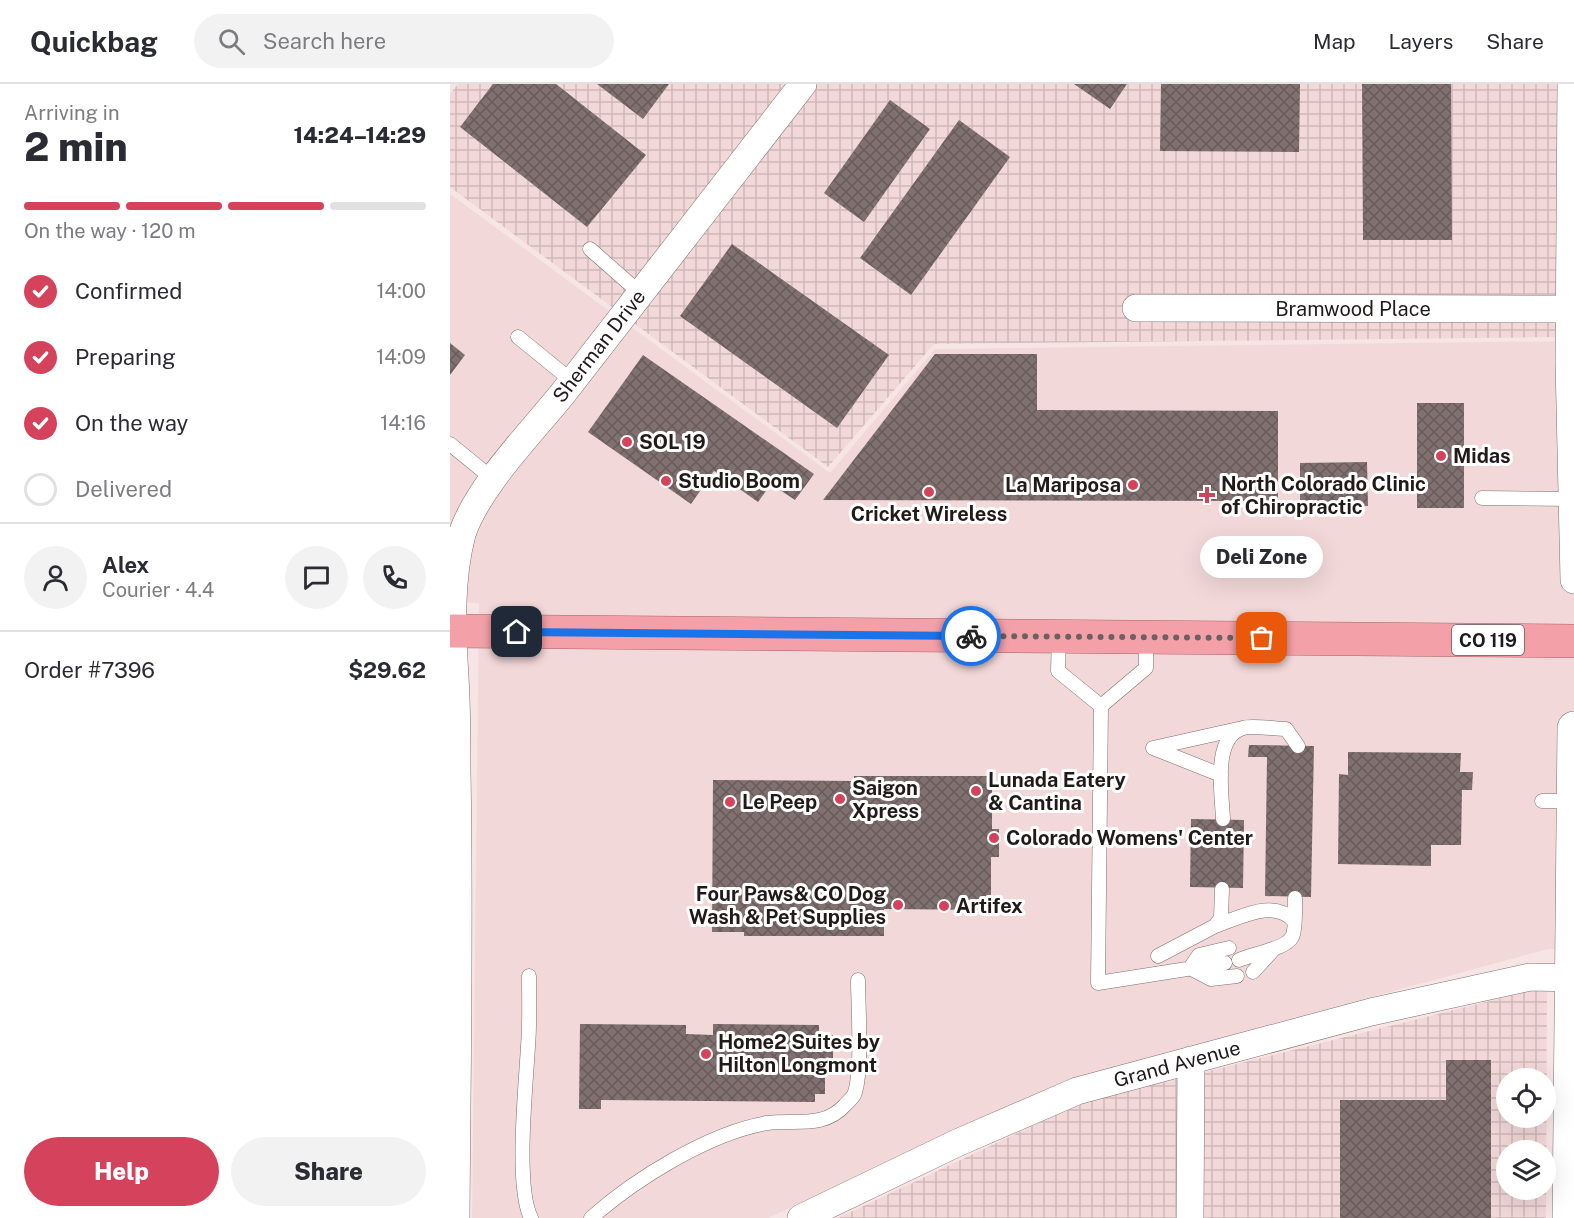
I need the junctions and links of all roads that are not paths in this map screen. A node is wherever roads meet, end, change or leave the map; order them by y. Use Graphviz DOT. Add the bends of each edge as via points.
graph roads {
  1 [pos="803,84"];
  2 [pos="1571,84"];
  3 [pos="1572,162"];
  4 [pos="590,249"];
  5 [pos="640,293"];
  6 [pos="1136,308"];
  7 [pos="1569,309"];
  8 [pos="518,337"];
  9 [pos="572,381"];
  10 [pos="450,444"];
  11 [pos="493,479"];
  12 [pos="1482,498"];
  13 [pos="1572,499"];
  14 [pos="1574,580"];
  15 [pos="451,631"];
  16 [pos="1059,637"];
  17 [pos="1146,637"];
  18 [pos="1574,641"];
  19 [pos="1101,706"];
  20 [pos="1243,728"];
  21 [pos="1574,728"];
  22 [pos="1298,746"];
  23 [pos="1221,775"];
  24 [pos="454,781"];
  25 [pos="1558,801"];
  26 [pos="1223,819"];
  27 [pos="1222,889"];
  28 [pos="1296,898"];
  29 [pos="454,900"];
  30 [pos="1294,921"];
  31 [pos="1215,926"];
  32 [pos="1245,945"];
  33 [pos="1229,948"];
  34 [pos="1274,949"];
  35 [pos="1158,956"];
  36 [pos="1239,960"];
  37 [pos="1225,963"];
  38 [pos="1190,968"];
  39 [pos="1253,972"];
  40 [pos="529,976"];
  41 [pos="1237,976"];
  42 [pos="1572,978"];
  43 [pos="858,980"];
  44 [pos="454,1011"];
  45 [pos="1191,1060"];
  46 [pos="456,1218"];
  47 [pos="531,1218"];
  48 [pos="591,1218"];
  49 [pos="801,1218"];
  50 [pos="1190,1218"];
  51 [pos="1569,1218"];
  1 -- 5 [label="street, Sherman Drive"];
  2 -- 3 [label="street"];
  3 -- 7 [label="street"];
  4 -- 5 [label="lane"];
  5 -- 9 [label="street, Sherman Drive"];
  6 -- 7 [label="street, Bramwood Place"];
  7 -- 13 [label="street"];
  8 -- 9 [label="lane"];
  9 -- 11 [label="street, Sherman Drive"];
  10 -- 11 [label="lane"];
  11 -- 15 [label="street, Sherman Drive" via="466,522 453,563"];
  12 -- 13 [label="lane"];
  13 -- 14 [label="street"];
  15 -- 16 [label="highway, CO 119"];
  15 -- 24 [label="street, Sherman Drive" via="456,705"];
  16 -- 17 [label="highway, CO 119"];
  16 -- 19 [label="lane" via="1058,671"];
  17 -- 18 [label="highway, CO 119"];
  17 -- 19 [label="lane" via="1146,668"];
  19 -- 38 [label="lane" via="1098,983"];
  20 -- 22 [label="lane" via="1286,729"];
  20 -- 23 [label="lane" via="1224,746"];
  20 -- 23 [label="lane" via="1153,748"];
  21 -- 25 [label="street"];
  23 -- 26 [label="lane"];
  24 -- 29 [label="street, Sherman Drive"];
  25 -- 42 [label="street"];
  27 -- 31 [label="lane" via="1221,918"];
  28 -- 30 [label="lane"];
  29 -- 44 [label="street, Sherman Drive"];
  30 -- 31 [label="lane" via="1286,912 1273,909"];
  30 -- 34 [label="lane" via="1293,937"];
  31 -- 35 [label="lane"];
  32 -- 34 [label="lane"];
  33 -- 38 [label="lane" via="1199,955"];
  34 -- 36 [label="lane"];
  34 -- 39 [label="lane"];
  37 -- 38 [label="lane"];
  38 -- 41 [label="lane" via="1211,979"];
  40 -- 47 [label="lane" via="523,1145 525,1195"];
  42 -- 45 [label="street, Grand Avenue" via="1530,977 1371,1012"];
  42 -- 51 [label="street"];
  43 -- 48 [label="lane" via="858,1071 854,1095 840,1111 820,1120 769,1123 735,1131 668,1163 617,1195"];
  44 -- 46 [label="street, Sherman Drive"];
  45 -- 49 [label="street, Grand Avenue" via="1077,1091"];
  45 -- 50 [label="street"];
}
